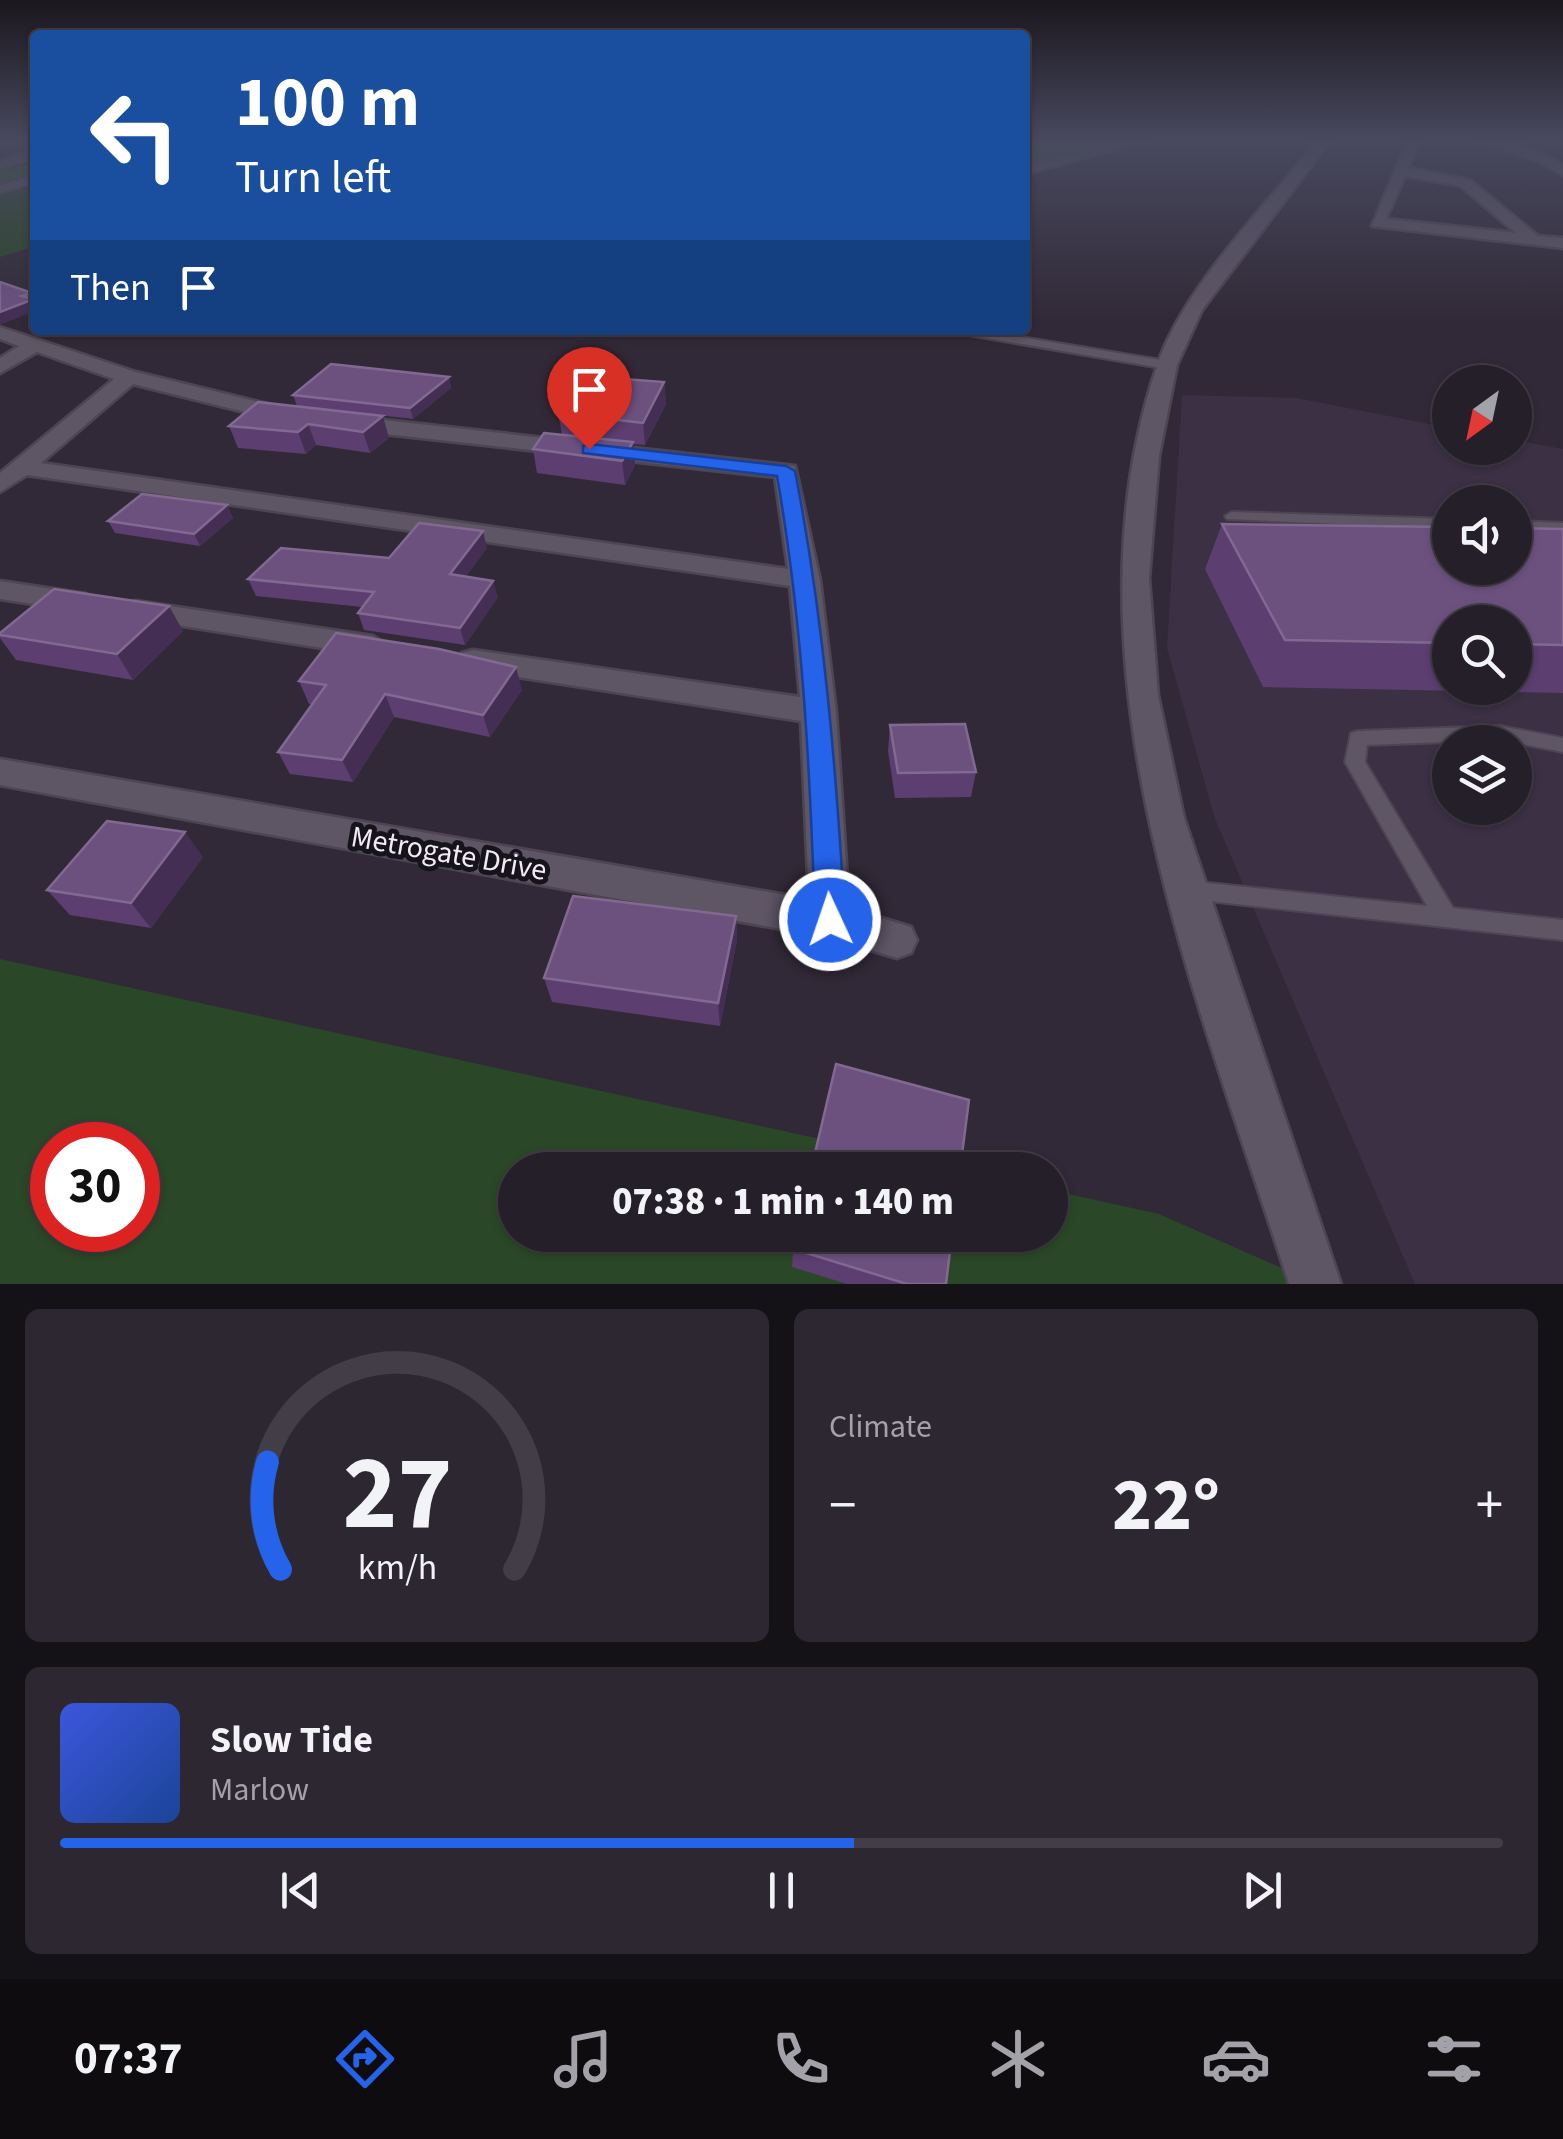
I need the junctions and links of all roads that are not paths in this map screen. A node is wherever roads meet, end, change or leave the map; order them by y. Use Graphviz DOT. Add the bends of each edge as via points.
graph roads {
  1 [pos="1278,200"];
  2 [pos="1387,200"];
  3 [pos="1485,200"];
  4 [pos="1534,240"];
  5 [pos="1563,243"];
  6 [pos="0,333"];
  7 [pos="988,335"];
  8 [pos="35,345"];
  9 [pos="1167,364"];
  10 [pos="0,368"];
  11 [pos="129,377"];
  12 [pos="22,467"];
  13 [pos="0,485"];
  14 [pos="1232,516"];
  15 [pos="1432,523"];
  16 [pos="1532,527"];
  17 [pos="1563,528"];
  18 [pos="806,580"];
  19 [pos="0,590"];
  20 [pos="410,651"];
  21 [pos="449,657"];
  22 [pos="820,712"];
  23 [pos="1563,745"];
  24 [pos="0,772"];
  25 [pos="1188,891"];
  26 [pos="1445,916"];
  27 [pos="830,920"];
  28 [pos="1563,930"];
  29 [pos="897,940"];
  30 [pos="1315,1284"];
  1 -- 9 [label="street" via="1193,310"];
  2 -- 4 [label="street" via="1377,223"];
  3 -- 4 [label="street"];
  4 -- 5 [label="street"];
  6 -- 8 [label="street"];
  7 -- 9 [label="lane"];
  8 -- 10 [label="street"];
  8 -- 11 [label="street"];
  9 -- 25 [label="street" via="1147,456 1136,578 1142,695"];
  11 -- 12 [label="street"];
  11 -- 18 [label="street" via="274,414 786,471"];
  12 -- 13 [label="street"];
  12 -- 18 [label="street"];
  14 -- 15 [label="lane"];
  16 -- 17 [label="lane"];
  18 -- 22 [label="street"];
  19 -- 20 [label="street"];
  21 -- 22 [label="street"];
  22 -- 27 [label="street"];
  23 -- 26 [label="lane" via="1500,733 1358,738 1355,762"];
  24 -- 27 [label="street, Metrogate Drive"];
  25 -- 26 [label="lane"];
  25 -- 30 [label="street"];
  26 -- 28 [label="lane"];
  27 -- 29 [label="street, Metrogate Drive"];
}
